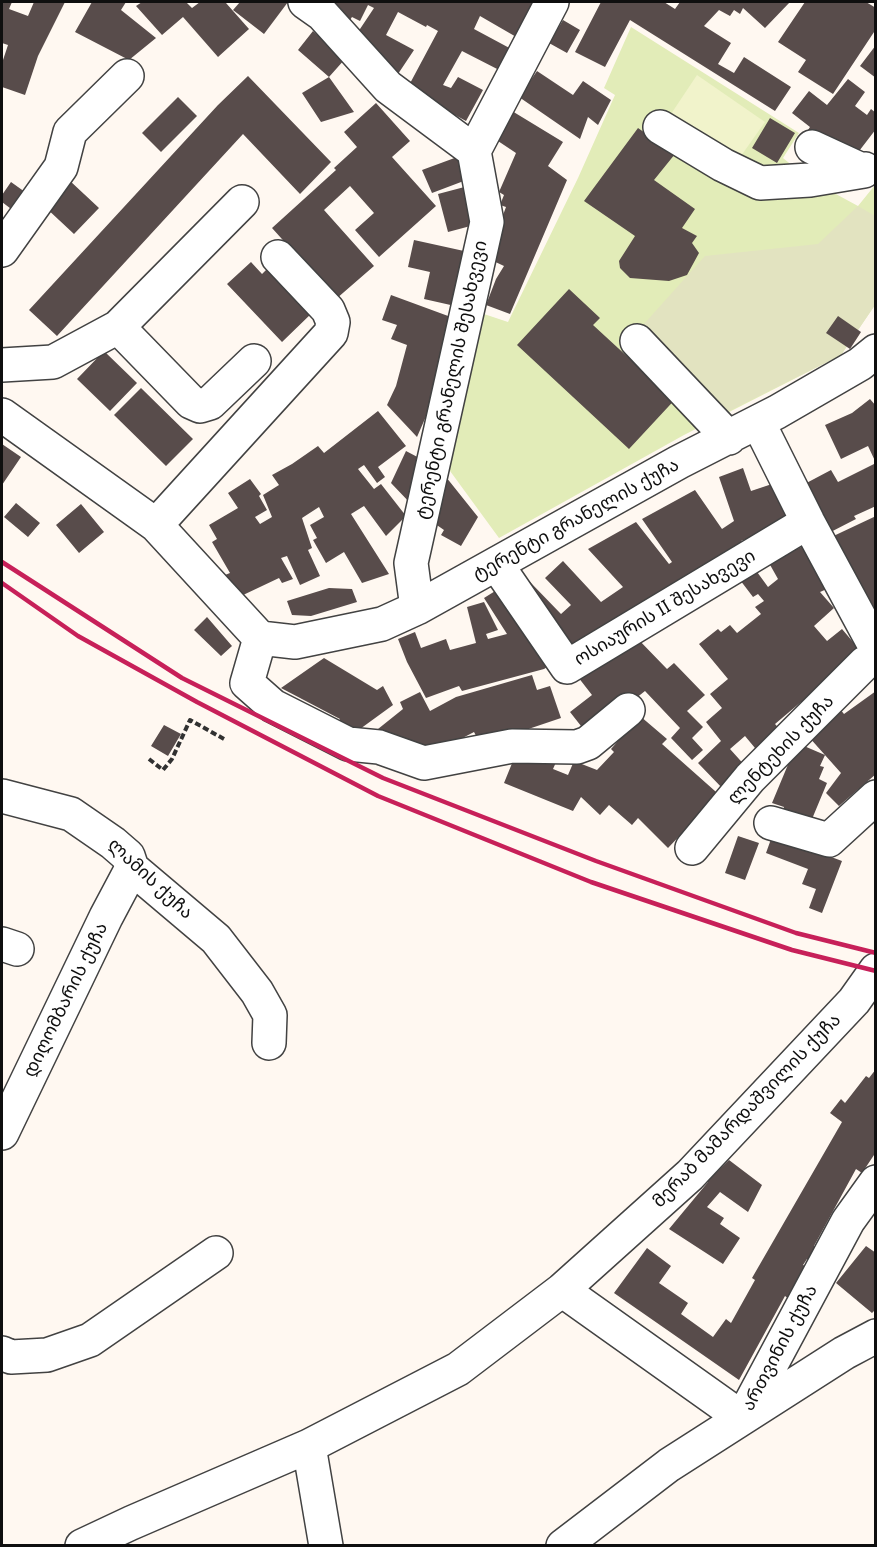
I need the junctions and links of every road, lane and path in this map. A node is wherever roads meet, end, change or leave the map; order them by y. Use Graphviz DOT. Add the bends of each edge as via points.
graph roads {
  1 [pos="305,2"];
  2 [pos="552,2"];
  3 [pos="127,76"];
  4 [pos="660,127"];
  5 [pos="812,147"];
  6 [pos="474,151"];
  7 [pos="870,164"];
  8 [pos="242,202"];
  9 [pos="2,250"];
  10 [pos="278,257"];
  11 [pos="118,327"];
  12 [pos="638,341"];
  13 [pos="876,351"];
  14 [pos="254,361"];
  15 [pos="2,365"];
  16 [pos="2,415"];
  17 [pos="758,422"];
  18 [pos="729,438"];
  19 [pos="808,522"];
  20 [pos="156,525"];
  21 [pos="497,565"];
  22 [pos="417,608"];
  23 [pos="260,638"];
  24 [pos="876,648"];
  25 [pos="876,657"];
  26 [pos="628,710"];
  27 [pos="224,739"];
  28 [pos="148,759"];
  29 [pos="2,796"];
  30 [pos="876,796"];
  31 [pos="771,823"];
  32 [pos="692,848"];
  33 [pos="132,868"];
  34 [pos="876,970"];
  35 [pos="269,1043"];
  36 [pos="2,1133"];
  37 [pos="876,1182"];
  38 [pos="216,1253"];
  39 [pos="562,1290"];
  40 [pos="876,1336"];
  41 [pos="2,1353"];
  42 [pos="742,1418"];
  43 [pos="309,1446"];
  44 [pos="82,1545"];
  45 [pos="326,1545"];
  46 [pos="563,1545"];
  1 -- 6 [label="street" via="322,14 388,87"];
  2 -- 6 [label="street"];
  3 -- 9 [label="street" via="70,132 61,166"];
  4 -- 7 [label="street" via="760,183 810,180"];
  5 -- 7 [label="street"];
  6 -- 22 [label="street, ტერენტი გრანელის შესახვევი" via="487,222 411,563"];
  8 -- 11 [label="street"];
  10 -- 20 [label="street" via="328,310 333,322 331,333"];
  11 -- 14 [label="street" via="191,402 200,406 210,402"];
  11 -- 15 [label="street" via="52,362"];
  12 -- 18 [label="street"];
  13 -- 17 [label="street, ტერენტი გრანელის ქუჩა"];
  16 -- 20 [label="street"];
  17 -- 18 [label="street, ტერენტი გრანელის ქუჩა"];
  17 -- 19 [label="street"];
  18 -- 21 [label="street, ტერენტი გრანელის ქუჩა"];
  19 -- 21 [label="street, ოსიაურის II შესახვევი" via="567,667"];
  19 -- 24 [label="street"];
  20 -- 23 [label="street"];
  21 -- 22 [label="street, ტერენტი გრანელის ქუჩა"];
  22 -- 23 [label="street, ტერენტი გრანელის ქუჩა" via="382,624 295,642"];
  23 -- 26 [label="street" via="246,683 273,706 348,744 379,747 424,763 512,747 577,747 588,743"];
  25 -- 32 [label="street, ლენტეხის ქუჩა" via="865,663 750,778"];
  27 -- 28 [label="path" via="190,720 163,770"];
  29 -- 33 [label="street, ლამის ქუჩა" via="71,814 128,856"];
  30 -- 31 [label="street" via="829,840"];
  33 -- 35 [label="street, ლამის ქუჩა" via="216,939 270,1015"];
  33 -- 36 [label="street, დიღომბარის ქუჩა"];
  34 -- 39 [label="street, მერაბ მამარდაშვილის ქუჩა" via="854,1001 690,1175"];
  37 -- 42 [label="street, ართვინის ქუჩა" via="848,1221"];
  38 -- 41 [label="street" via="90,1340 47,1355"];
  39 -- 42 [label="street"];
  39 -- 43 [label="street, მერაბ მამარდაშვილის ქუჩა" via="458,1369"];
  40 -- 42 [label="street"];
  42 -- 46 [label="street, ართვინის ქუჩა" via="669,1466"];
  43 -- 44 [label="street, მერაბ მამარდაშვილის ქუჩა"];
  43 -- 45 [label="street"];
}
